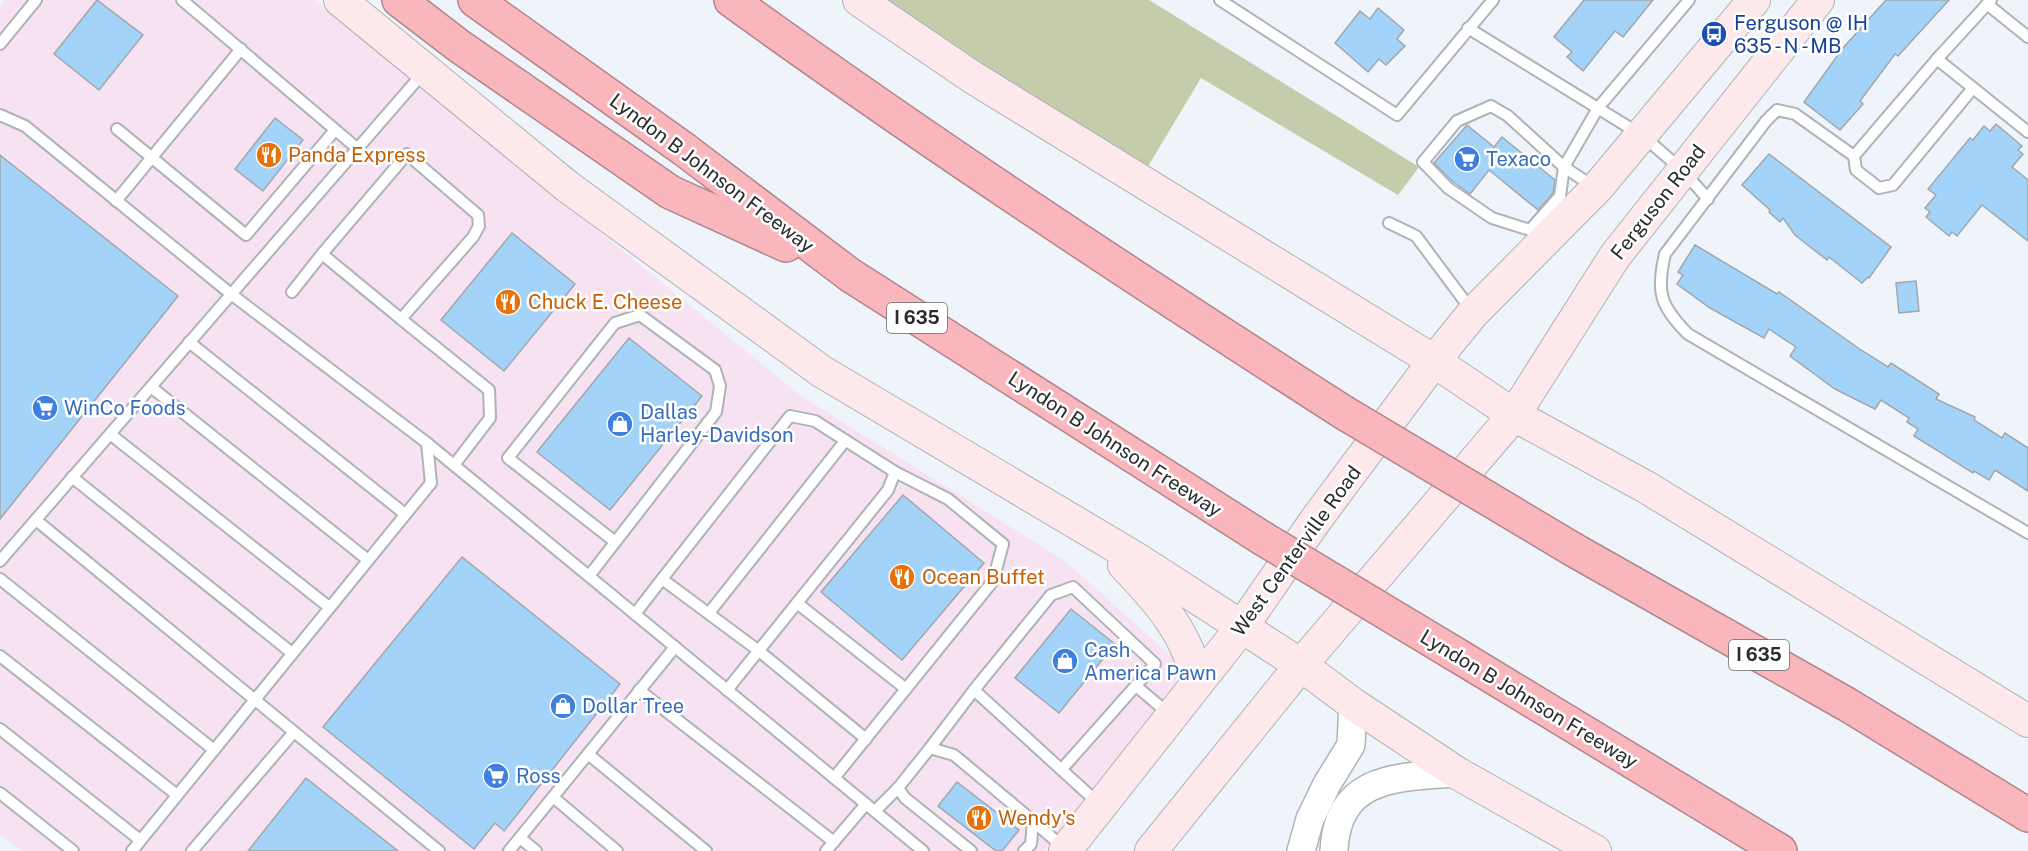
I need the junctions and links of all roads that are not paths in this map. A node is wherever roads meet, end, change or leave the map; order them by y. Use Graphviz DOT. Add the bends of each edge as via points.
graph roads {
  1 [pos="36,0"];
  2 [pos="182,0"];
  3 [pos="340,0"];
  4 [pos="399,0"];
  5 [pos="475,0"];
  6 [pos="731,0"];
  7 [pos="859,0"];
  8 [pos="1220,0"];
  9 [pos="1493,0"];
  10 [pos="1689,0"];
  11 [pos="1754,0"];
  12 [pos="1818,0"];
  13 [pos="1989,2"];
  14 [pos="1468,28"];
  15 [pos="2028,38"];
  16 [pos="0,44"];
  17 [pos="241,50"];
  18 [pos="1937,59"];
  19 [pos="425,71"];
  20 [pos="1973,88"];
  21 [pos="1598,108"];
  22 [pos="0,115"];
  23 [pos="117,129"];
  24 [pos="335,130"];
  25 [pos="2028,132"];
  26 [pos="1643,136"];
  27 [pos="358,149"];
  28 [pos="1854,156"];
  29 [pos="153,159"];
  30 [pos="1564,167"];
  31 [pos="1682,170"];
  32 [pos="1597,188"];
  33 [pos="1708,199"];
  34 [pos="116,201"];
  35 [pos="1389,223"];
  36 [pos="1538,236"];
  37 [pos="322,254"];
  38 [pos="850,275"];
  39 [pos="292,292"];
  40 [pos="231,294"];
  41 [pos="1473,313"];
  42 [pos="401,319"];
  43 [pos="189,342"];
  44 [pos="1434,361"];
  45 [pos="151,387"];
  46 [pos="1514,415"];
  47 [pos="110,434"];
  48 [pos="845,441"];
  49 [pos="428,443"];
  50 [pos="454,465"];
  51 [pos="895,472"];
  52 [pos="72,477"];
  53 [pos="405,514"];
  54 [pos="36,520"];
  55 [pos="2028,533"];
  56 [pos="1099,539"];
  57 [pos="614,541"];
  58 [pos="368,560"];
  59 [pos="0,561"];
  60 [pos="589,576"];
  61 [pos="0,579"];
  62 [pos="662,579"];
  63 [pos="797,603"];
  64 [pos="329,608"];
  65 [pos="634,614"];
  66 [pos="709,614"];
  67 [pos="1241,628"];
  68 [pos="675,646"];
  69 [pos="759,651"];
  70 [pos="292,653"];
  71 [pos="0,656"];
  72 [pos="1301,665"];
  73 [pos="1197,683"];
  74 [pos="1136,686"];
  75 [pos="906,689"];
  76 [pos="639,690"];
  77 [pos="727,690"];
  78 [pos="974,690"];
  79 [pos="254,700"];
  80 [pos="1353,704"];
  81 [pos="1171,716"];
  82 [pos="2028,721"];
  83 [pos="0,729"];
  84 [pos="294,732"];
  85 [pos="866,739"];
  86 [pos="930,748"];
  87 [pos="214,750"];
  88 [pos="588,753"];
  89 [pos="1062,769"];
  90 [pos="1457,773"];
  91 [pos="834,778"];
  92 [pos="1974,782"];
  93 [pos="897,788"];
  94 [pos="0,793"];
  95 [pos="177,795"];
  96 [pos="553,797"];
  97 [pos="2028,798"];
  98 [pos="866,804"];
  99 [pos="1101,805"];
  100 [pos="875,811"];
  101 [pos="2028,815"];
  102 [pos="1033,821"];
  103 [pos="520,838"];
  104 [pos="140,840"];
  105 [pos="834,842"];
  106 [pos="1768,847"];
  107 [pos="1066,850"];
  108 [pos="73,851"];
  109 [pos="132,851"];
  110 [pos="192,851"];
  111 [pos="439,851"];
  112 [pos="509,851"];
  113 [pos="536,851"];
  114 [pos="617,851"];
  115 [pos="706,851"];
  116 [pos="826,851"];
  117 [pos="923,851"];
  118 [pos="971,851"];
  119 [pos="1024,851"];
  120 [pos="1151,851"];
  121 [pos="1301,851"];
  122 [pos="1334,851"];
  123 [pos="1595,851"];
  1 -- 16 [label="lane"];
  2 -- 17 [label="lane"];
  3 -- 19 [label="main road"];
  4 -- 38 [label="highway" via="670,192"];
  5 -- 38 [label="highway, Lyndon B Johnson Freeway / I 635" via="685,150"];
  6 -- 92 [label="highway, I 635, bridge" via="852,88 1343,412"];
  7 -- 44 [label="main road" via="972,77"];
  8 -- 14 [label="lane" via="1397,115"];
  9 -- 14 [label="lane"];
  10 -- 21 [label="lane"];
  11 -- 26 [label="main road"];
  12 -- 31 [label="main road, Ferguson Road"];
  13 -- 15 [label="lane"];
  13 -- 18 [label="lane"];
  14 -- 21 [label="lane"];
  17 -- 24 [label="lane"];
  17 -- 29 [label="lane"];
  18 -- 20 [label="lane"];
  18 -- 28 [label="lane"];
  19 -- 27 [label="lane"];
  19 -- 56 [label="main road" via="568,187 821,371 1039,499"];
  20 -- 25 [label="lane"];
  20 -- 28 [label="lane" via="1893,185 1879,188 1856,170"];
  21 -- 26 [label="lane"];
  21 -- 30 [label="lane"];
  22 -- 34 [label="lane" via="25,126"];
  23 -- 29 [label="lane"];
  24 -- 27 [label="lane"];
  24 -- 29 [label="lane" via="246,235"];
  26 -- 31 [label="lane"];
  26 -- 32 [label="main road"];
  27 -- 40 [label="lane"];
  28 -- 33 [label="lane" via="1794,114 1777,110"];
  29 -- 34 [label="lane"];
  30 -- 32 [label="lane"];
  30 -- 36 [label="lane" via="1560,196"];
  30 -- 36 [label="lane" via="1508,116 1491,106 1457,121 1423,162 1448,188 1492,218"];
  31 -- 33 [label="lane"];
  31 -- 46 [label="main road, Ferguson Road" via="1615,256"];
  32 -- 36 [label="main road"];
  33 -- 55 [label="lane" via="1665,254 1660,274 1668,314 1688,334"];
  34 -- 40 [label="lane"];
  35 -- 41 [label="lane" via="1416,236"];
  36 -- 41 [label="main road"];
  37 -- 39 [label="lane"];
  37 -- 42 [label="lane"];
  37 -- 42 [label="lane" via="407,154 478,215 479,226"];
  38 -- 106 [label="highway, Lyndon B Johnson Freeway / I 635, bridge" via="1262,538"];
  40 -- 43 [label="lane"];
  40 -- 49 [label="lane"];
  41 -- 44 [label="main road"];
  42 -- 50 [label="lane" via="489,390 490,418"];
  43 -- 45 [label="lane"];
  43 -- 53 [label="lane"];
  44 -- 46 [label="main road"];
  44 -- 67 [label="main road, West Centerville Road"];
  45 -- 47 [label="lane"];
  45 -- 58 [label="lane"];
  46 -- 72 [label="main road"];
  46 -- 82 [label="main road" via="1646,486"];
  47 -- 52 [label="lane"];
  47 -- 64 [label="lane"];
  48 -- 51 [label="lane"];
  48 -- 62 [label="lane" via="815,421 790,416"];
  48 -- 66 [label="lane"];
  49 -- 50 [label="lane"];
  49 -- 53 [label="lane" via="431,483"];
  50 -- 60 [label="lane"];
  51 -- 63 [label="lane" via="888,490"];
  51 -- 75 [label="lane" via="948,499 1003,544 993,581"];
  52 -- 54 [label="lane"];
  52 -- 70 [label="lane"];
  53 -- 58 [label="lane"];
  54 -- 59 [label="lane"];
  54 -- 79 [label="lane"];
  56 -- 67 [label="main road" via="1137,559"];
  56 -- 73 [label="main road" via="1176,627 1194,663"];
  57 -- 57 [label="lane" via="716,412 720,386 715,370 640,315 615,323 508,458"];
  57 -- 60 [label="lane"];
  58 -- 64 [label="lane"];
  60 -- 65 [label="lane"];
  61 -- 87 [label="lane"];
  62 -- 65 [label="lane"];
  62 -- 66 [label="lane"];
  63 -- 69 [label="lane"];
  63 -- 75 [label="lane"];
  64 -- 70 [label="lane"];
  65 -- 68 [label="lane"];
  66 -- 69 [label="lane"];
  67 -- 72 [label="main road"];
  67 -- 73 [label="main road, West Centerville Road"];
  68 -- 76 [label="lane"];
  68 -- 77 [label="lane"];
  69 -- 77 [label="lane"];
  69 -- 85 [label="lane"];
  70 -- 79 [label="lane"];
  71 -- 95 [label="lane"];
  72 -- 80 [label="main road"];
  72 -- 120 [label="main road"];
  73 -- 81 [label="main road, West Centerville Road"];
  74 -- 78 [label="lane" via="1155,664 1073,586 1051,595"];
  74 -- 81 [label="lane"];
  74 -- 89 [label="lane"];
  75 -- 85 [label="lane"];
  76 -- 88 [label="lane"];
  76 -- 105 [label="lane"];
  77 -- 91 [label="lane"];
  78 -- 86 [label="lane"];
  78 -- 89 [label="lane"];
  79 -- 84 [label="lane"];
  79 -- 87 [label="lane"];
  80 -- 90 [label="main road"];
  80 -- 121 [label="street" via="1352,745 1314,811"];
  81 -- 99 [label="main road, West Centerville Road"];
  83 -- 104 [label="lane"];
  84 -- 110 [label="lane"];
  84 -- 111 [label="lane"];
  85 -- 91 [label="lane"];
  86 -- 93 [label="lane"];
  86 -- 102 [label="lane" via="954,755"];
  87 -- 95 [label="lane"];
  88 -- 96 [label="lane"];
  88 -- 115 [label="lane"];
  89 -- 99 [label="lane"];
  90 -- 122 [label="street" via="1392,778 1366,788 1347,806"];
  90 -- 123 [label="main road"];
  91 -- 98 [label="lane"];
  92 -- 97 [label="highway"];
  92 -- 101 [label="highway, I 635"];
  93 -- 100 [label="lane"];
  93 -- 118 [label="lane"];
  94 -- 108 [label="lane"];
  95 -- 104 [label="lane"];
  96 -- 103 [label="lane"];
  96 -- 114 [label="lane"];
  98 -- 100 [label="lane"];
  98 -- 105 [label="lane"];
  99 -- 107 [label="main road, West Centerville Road"];
  100 -- 117 [label="lane"];
  102 -- 107 [label="lane"];
  102 -- 119 [label="lane" via="1031,844"];
  103 -- 112 [label="lane"];
  103 -- 113 [label="lane"];
  104 -- 109 [label="lane"];
  105 -- 116 [label="lane"];
}
